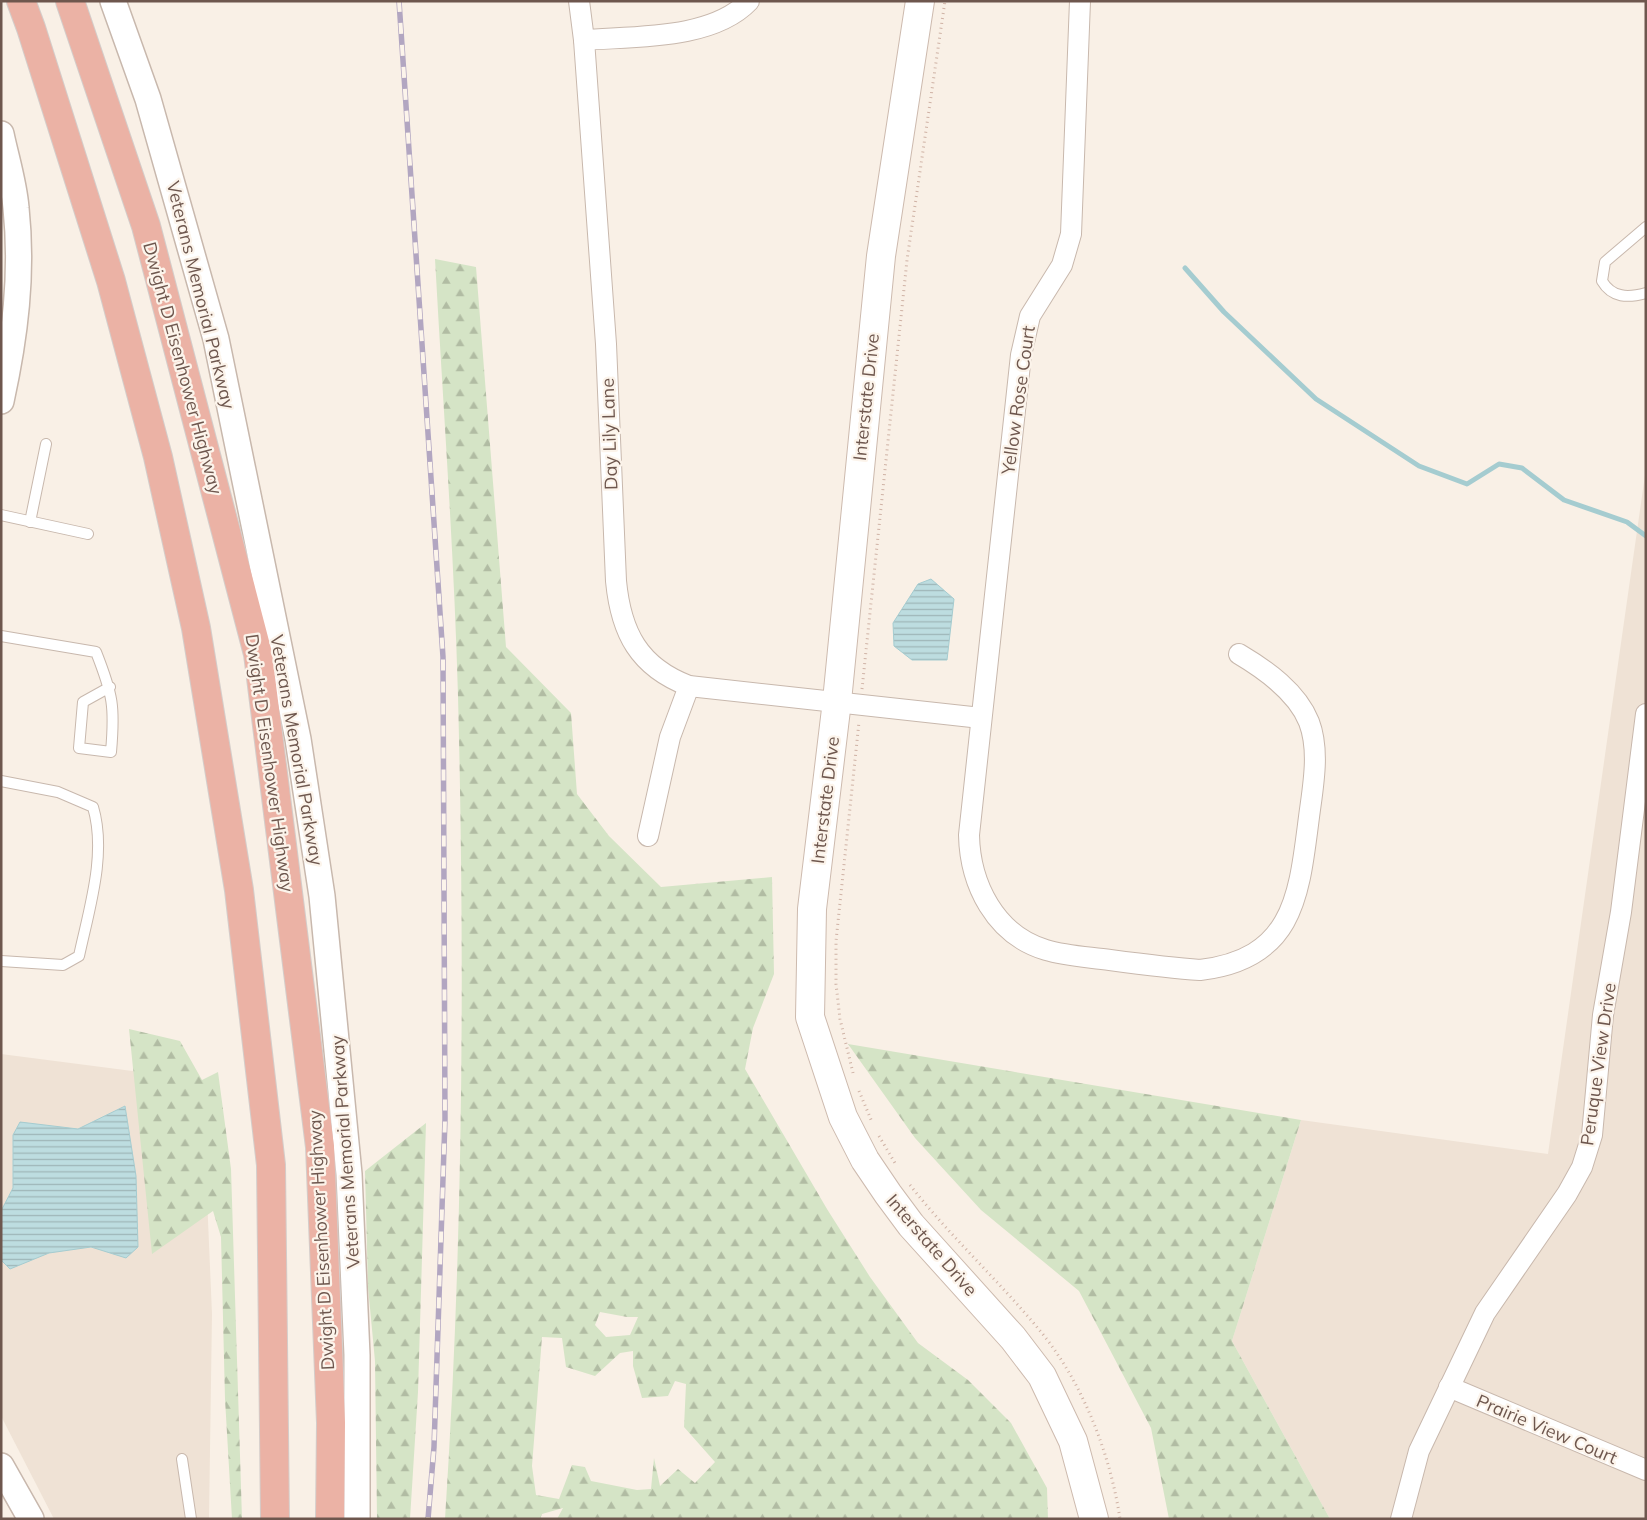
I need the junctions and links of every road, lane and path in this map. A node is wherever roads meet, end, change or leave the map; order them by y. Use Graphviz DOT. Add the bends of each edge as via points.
graph roads {
  1 [pos="21,1"];
  2 [pos="70,1"];
  3 [pos="113,1"];
  4 [pos="579,1"];
  5 [pos="749,1"];
  6 [pos="920,1"];
  7 [pos="944,1"];
  8 [pos="1080,1"];
  9 [pos="584,40"];
  10 [pos="1,134"];
  11 [pos="1646,227"];
  12 [pos="1646,293"];
  13 [pos="1,401"];
  14 [pos="46,444"];
  15 [pos="1,515"];
  16 [pos="30,522"];
  17 [pos="88,534"];
  18 [pos="1,636"];
  19 [pos="1239,654"];
  20 [pos="689,686"];
  21 [pos="110,687"];
  22 [pos="849,702"];
  23 [pos="1646,714"];
  24 [pos="981,718"];
  25 [pos="1,781"];
  26 [pos="648,836"];
  27 [pos="1,961"];
  28 [pos="854,1074"];
  29 [pos="856,1083"];
  30 [pos="873,1126"];
  31 [pos="877,1132"];
  32 [pos="897,1166"];
  33 [pos="906,1180"];
  34 [pos="1449,1387"];
  35 [pos="182,1460"];
  36 [pos="1,1466"];
  37 [pos="1646,1470"];
  38 [pos="31,1519"];
  39 [pos="191,1519"];
  40 [pos="274,1519"];
  41 [pos="330,1519"];
  42 [pos="357,1519"];
  43 [pos="1094,1519"];
  44 [pos="1120,1519"];
  45 [pos="1401,1519"];
  1 -- 40 [label="highway" via="111,282 158,457 198,638 239,890 271,1165"];
  2 -- 41 [label="highway, Dwight D Eisenhower Highway" via="146,226 258,654 320,1147 331,1424"];
  3 -- 42 [label="street, Veterans Memorial Parkway" via="148,99 216,339 299,749 322,896 349,1174 357,1355"];
  4 -- 9 [label="street, Day Lily Lane"];
  5 -- 9 [label="street" via="714,24 692,31"];
  6 -- 22 [label="main road, Interstate Drive" via="881,256"];
  7 -- 22 [label="path"];
  8 -- 24 [label="street, Yellow Rose Court" via="1071,234 1062,265 1030,316 1025,333"];
  9 -- 20 [label="street, Day Lily Lane" via="606,344 618,606 638,651 671,679"];
  10 -- 13 [label="street" via="16,207 20,264 14,345"];
  11 -- 12 [label="lane" via="1605,262 1602,281 1607,290 1619,296 1634,297"];
  14 -- 16 [label="lane"];
  15 -- 16 [label="lane"];
  16 -- 17 [label="lane"];
  18 -- 21 [label="lane" via="96,652"];
  19 -- 24 [label="street, Yellow Rose Court" via="1280,684 1301,708 1309,722 1315,762 1301,880 1290,914 1270,940 1255,952 1219,968 1177,969 1064,954 1029,944 1001,922 981,892 970,857 969,835"];
  20 -- 22 [label="street, Day Lily Lane"];
  20 -- 26 [label="street" via="670,737"];
  21 -- 21 [label="lane" via="114,714 111,752 80,748 83,702"];
  22 -- 24 [label="street, Day Lily Lane"];
  22 -- 28 [label="path" via="836,984 840,1019"];
  22 -- 43 [label="main road, Interstate Drive" via="812,909 810,1017 843,1117 870,1167 912,1226 1013,1338 1046,1383 1073,1441"];
  23 -- 34 [label="street, Peruque View Drive" via="1621,912 1603,1015 1592,1135 1578,1174 1485,1313"];
  25 -- 27 [label="lane" via="58,792 93,807 98,824 96,878 79,956 62,965"];
  29 -- 30 [label="path"];
  31 -- 32 [label="path"];
  33 -- 44 [label="path" via="1037,1327 1057,1354 1085,1406 1104,1453"];
  34 -- 37 [label="street, Prairie View Court"];
  34 -- 45 [label="street, Peruque View Drive" via="1419,1451"];
  35 -- 39 [label="lane"];
  36 -- 38 [label="street"];
}
